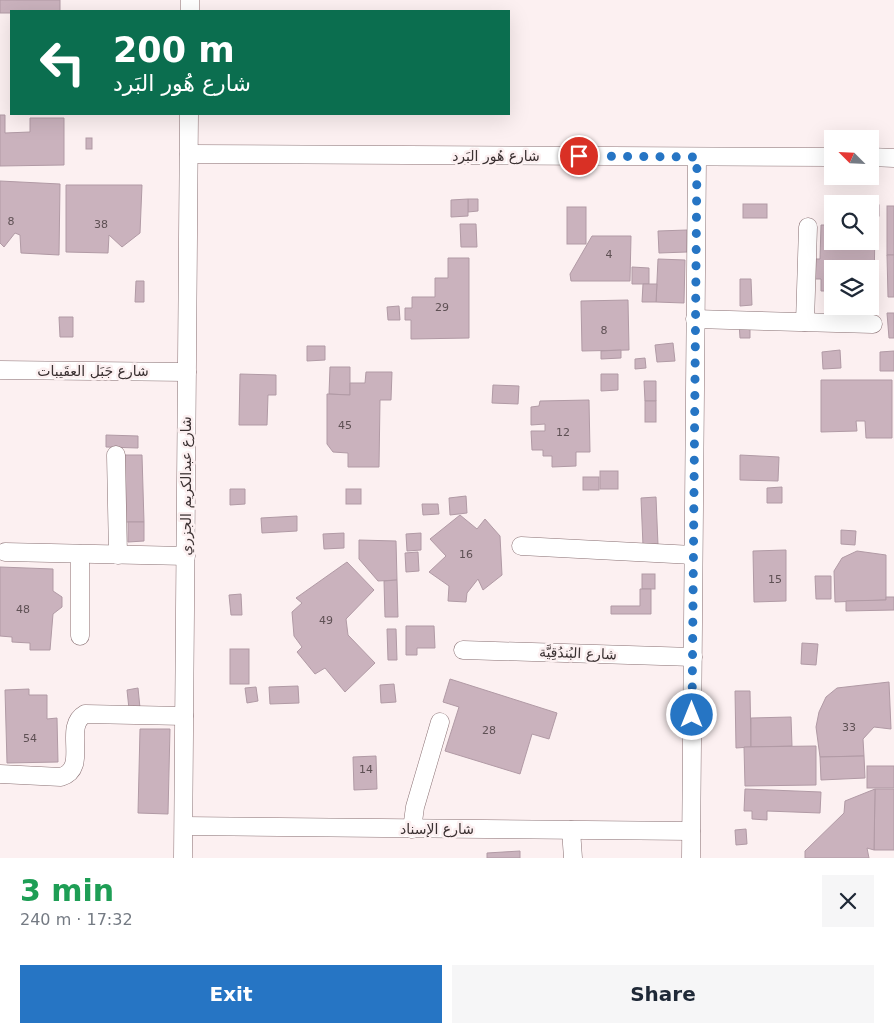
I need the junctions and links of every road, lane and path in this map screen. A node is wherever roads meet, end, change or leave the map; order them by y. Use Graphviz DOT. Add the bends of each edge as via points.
graph roads {
  1 [pos="189,115"];
  2 [pos="189,154"];
  3 [pos="697,157"];
  4 [pos="824,157"];
  5 [pos="879,157"];
  6 [pos="894,158"];
  7 [pos="808,228"];
  8 [pos="695,319"];
  9 [pos="805,322"];
  10 [pos="873,324"];
  11 [pos="0,370"];
  12 [pos="187,372"];
  13 [pos="116,455"];
  14 [pos="522,546"];
  15 [pos="5,552"];
  16 [pos="80,554"];
  17 [pos="118,555"];
  18 [pos="693,555"];
  19 [pos="186,556"];
  20 [pos="80,636"];
  21 [pos="463,650"];
  22 [pos="693,657"];
  23 [pos="184,716"];
  24 [pos="440,722"];
  25 [pos="0,774"];
  26 [pos="184,826"];
  27 [pos="412,829"];
  28 [pos="571,830"];
  29 [pos="691,830"];
  30 [pos="183,858"];
  31 [pos="573,858"];
  32 [pos="691,858"];
  1 -- 2 [label="street, شارع عبدالكريم الجزري"];
  2 -- 3 [label="street, شارع هُور البَرد"];
  2 -- 12 [label="street, شارع عبدالكريم الجزري"];
  3 -- 4 [label="street, شارع هُور البَرد"];
  3 -- 8 [label="street"];
  5 -- 6 [label="street"];
  7 -- 9 [label="street"];
  8 -- 9 [label="street"];
  8 -- 18 [label="street"];
  9 -- 10 [label="street"];
  11 -- 12 [label="street, شارع جَبَل العقَيبات"];
  12 -- 19 [label="street, شارع عبدالكريم الجزري"];
  13 -- 17 [label="street"];
  14 -- 18 [label="street"];
  15 -- 16 [label="street"];
  16 -- 17 [label="street"];
  16 -- 20 [label="street"];
  17 -- 19 [label="street"];
  18 -- 22 [label="street"];
  19 -- 23 [label="street, شارع عبدالكريم الجزري"];
  21 -- 22 [label="street, شارع البُندُقِيَّة"];
  22 -- 29 [label="street"];
  23 -- 25 [label="street" via="85,714 76,724 75,762 67,775"];
  23 -- 26 [label="street, شارع عبدالكريم الجزري"];
  24 -- 27 [label="street" via="415,807"];
  26 -- 27 [label="street, شارع الإسناد"];
  26 -- 30 [label="street, شارع عبدالكريم الجزري"];
  27 -- 28 [label="street, شارع الإسناد"];
  28 -- 29 [label="street, شارع الإسناد"];
  28 -- 31 [label="street"];
  29 -- 32 [label="street"];
}
